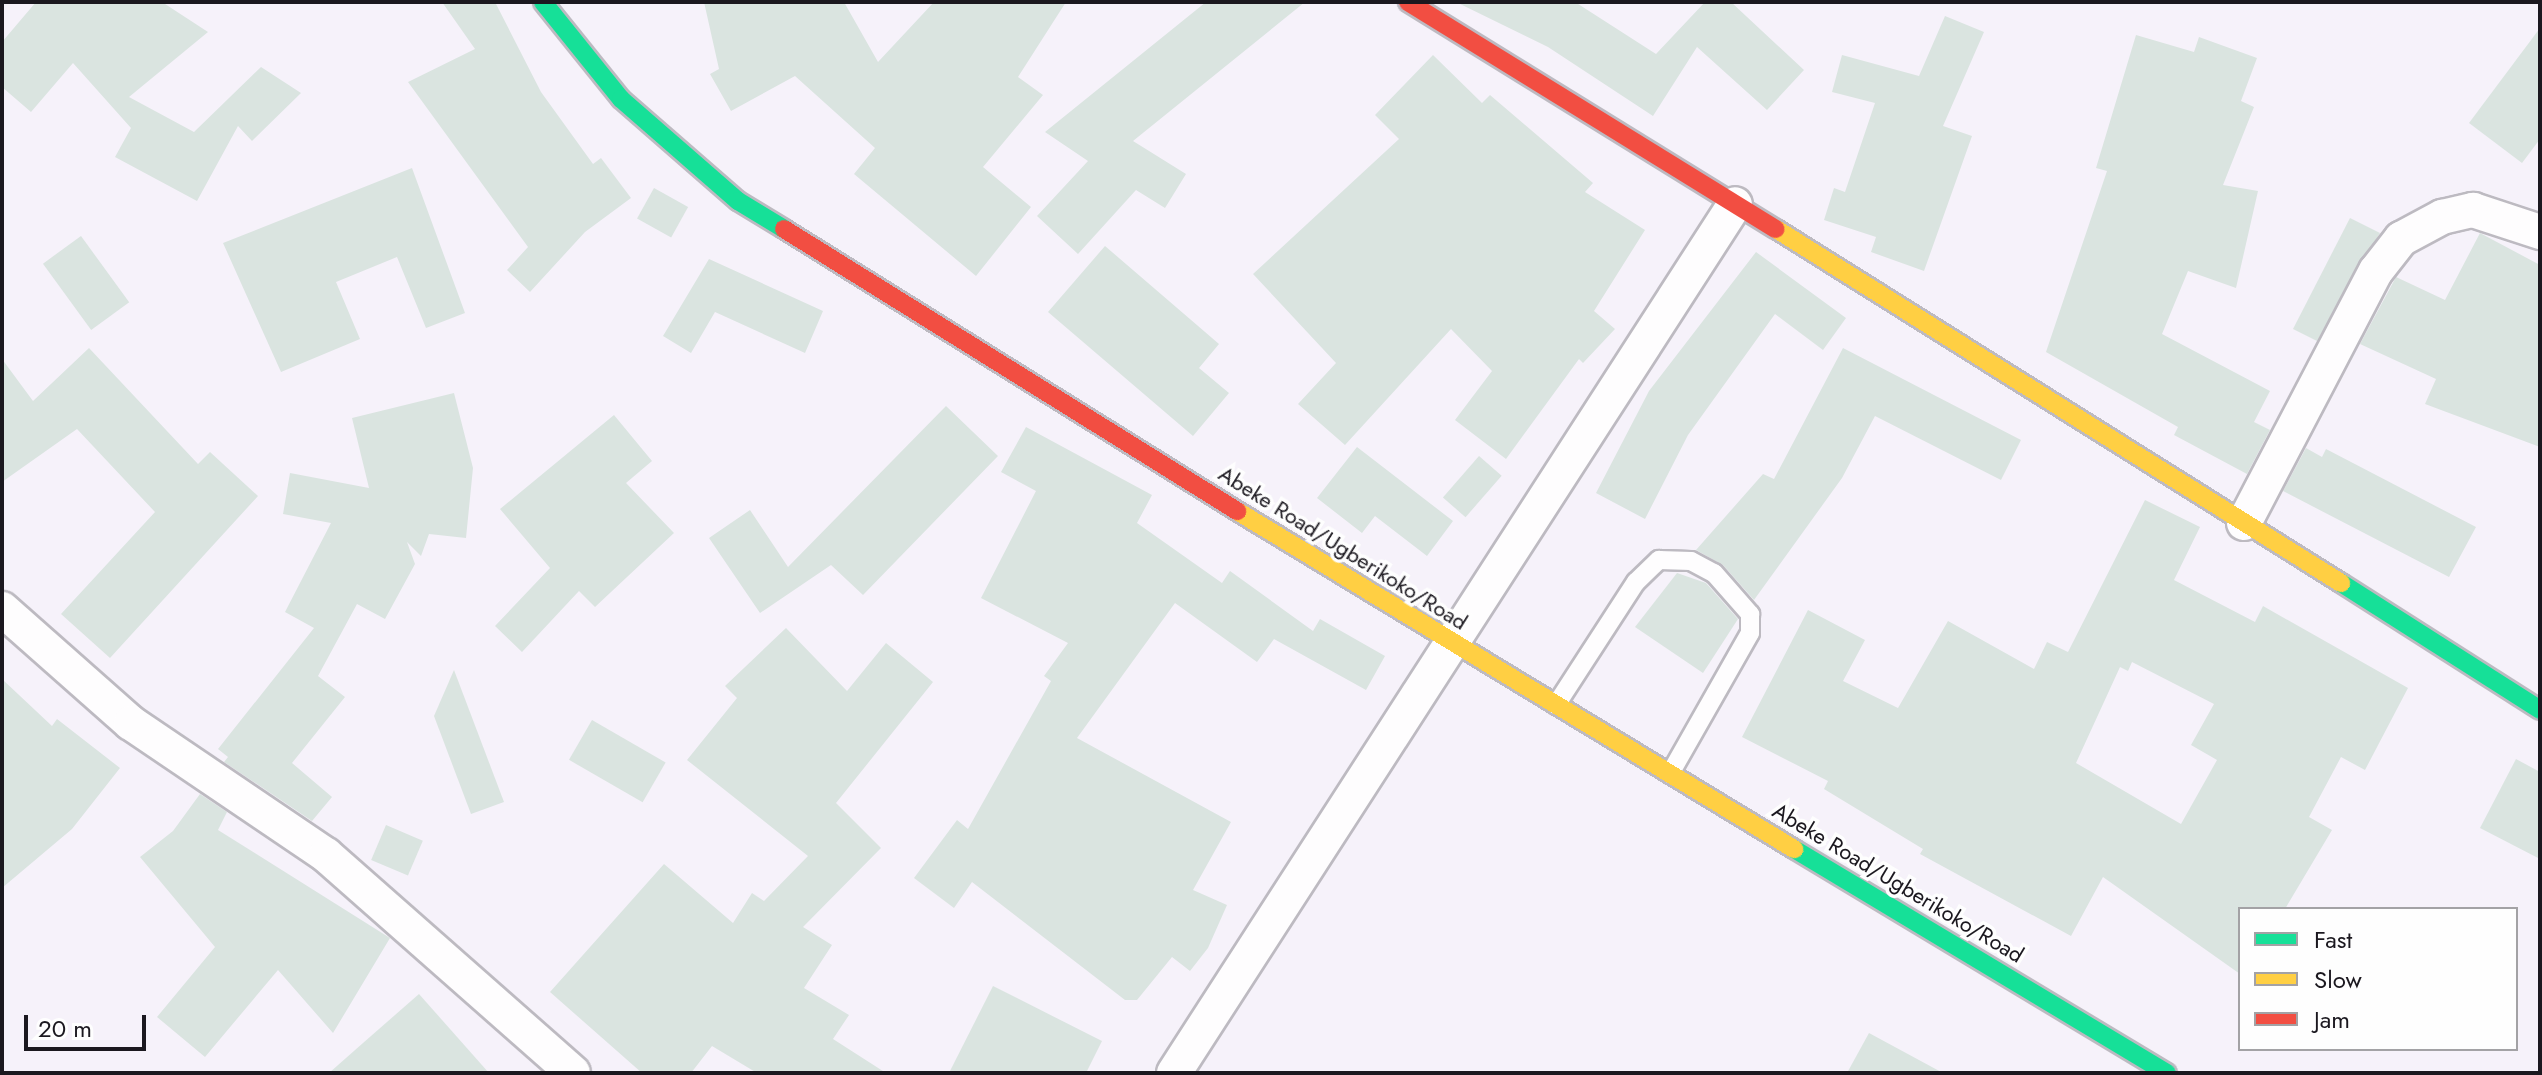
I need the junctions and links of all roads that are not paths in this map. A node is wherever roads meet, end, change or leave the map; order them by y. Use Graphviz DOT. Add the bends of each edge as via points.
graph roads {
  1 [pos="543,2"];
  2 [pos="1408,2"];
  3 [pos="1735,204"];
  4 [pos="2540,232"];
  5 [pos="2244,523"];
  6 [pos="2,609"];
  7 [pos="1448,641"];
  8 [pos="1556,705"];
  9 [pos="2540,710"];
  10 [pos="1670,774"];
  11 [pos="573,1073"];
  12 [pos="1174,1073"];
  13 [pos="2167,1073"];
  1 -- 7 [label="street, Abeke Road/Ugberikoko/Road" via="621,99 738,201"];
  2 -- 3 [label="street"];
  3 -- 5 [label="street"];
  3 -- 7 [label="street"];
  4 -- 5 [label="street" via="2473,210 2442,217 2401,239 2376,271"];
  5 -- 9 [label="street"];
  6 -- 11 [label="street" via="131,723 326,855"];
  7 -- 8 [label="street, Abeke Road/Ugberikoko/Road"];
  7 -- 12 [label="street"];
  8 -- 10 [label="street, Abeke Road/Ugberikoko/Road"];
  8 -- 10 [label="lane" via="1636,582 1659,560 1691,561 1714,573 1743,603 1750,633"];
  10 -- 13 [label="street, Abeke Road/Ugberikoko/Road"];
}
